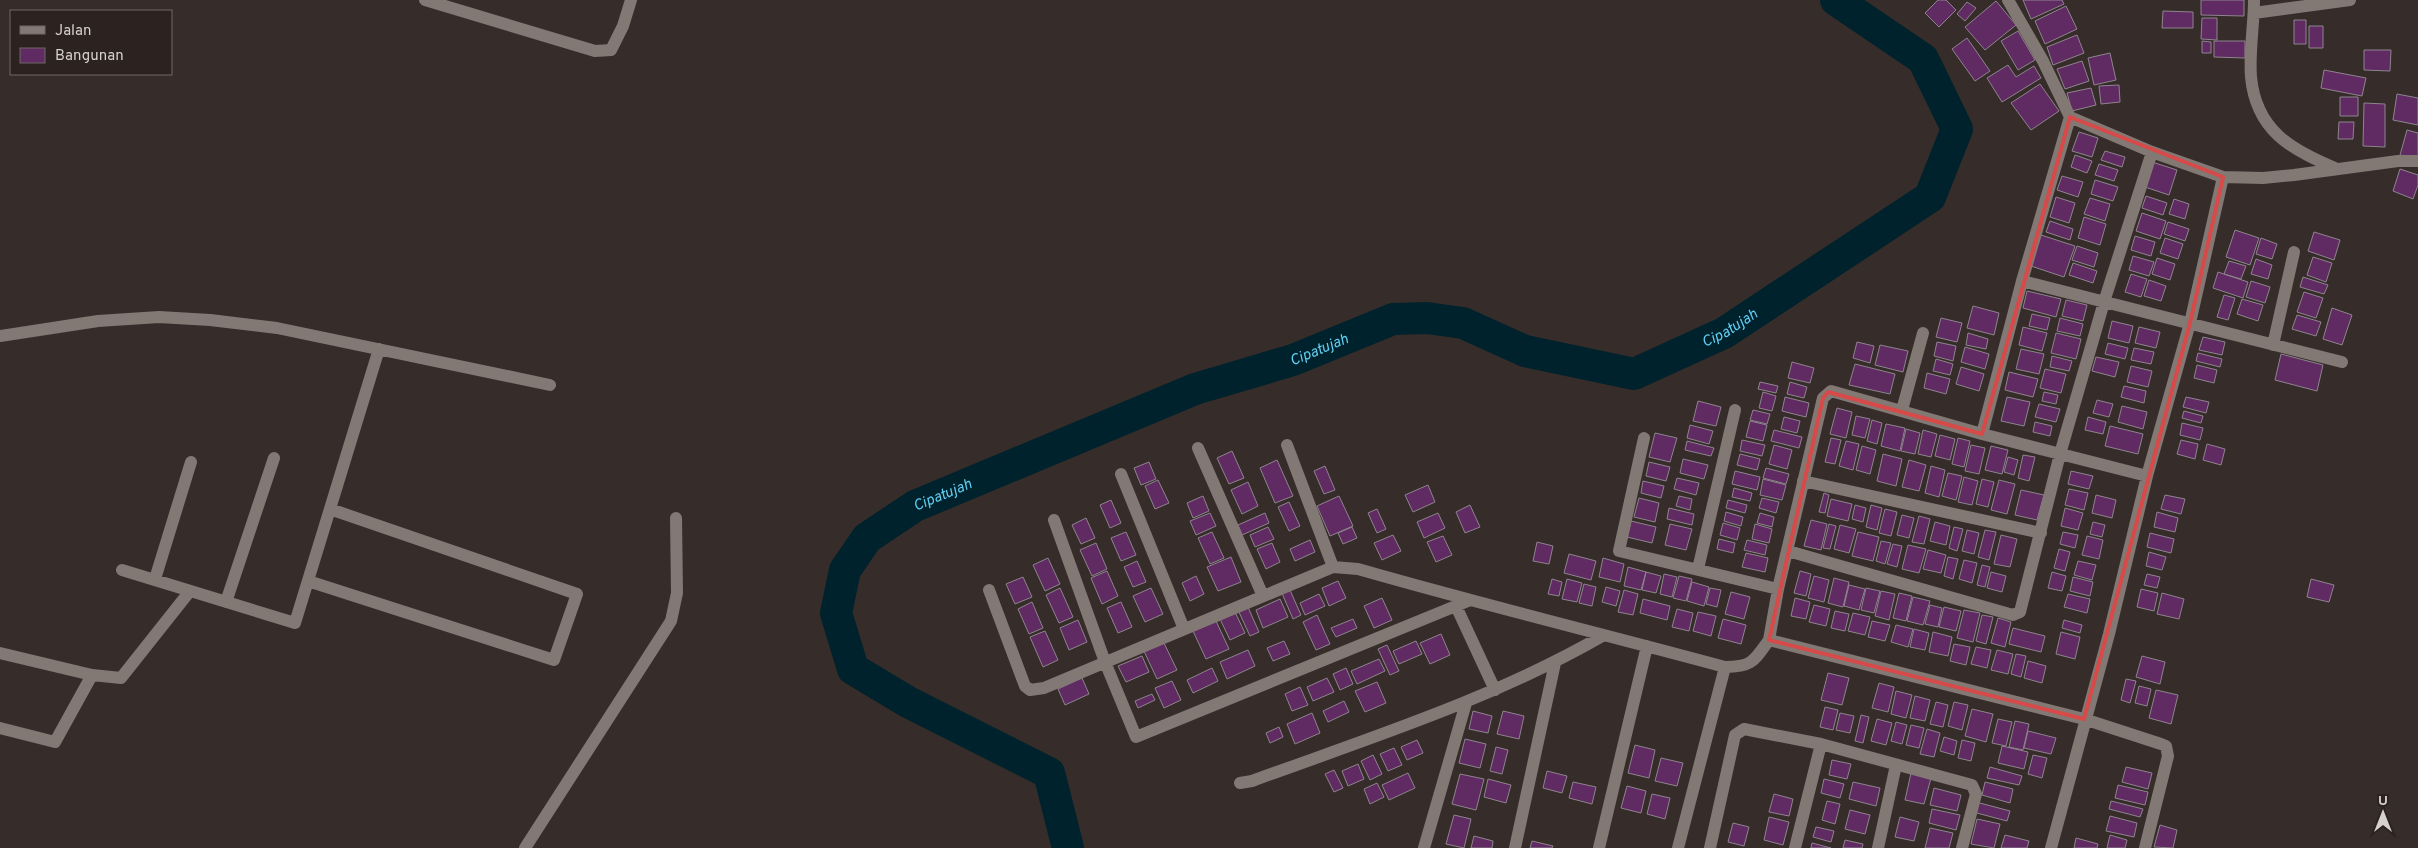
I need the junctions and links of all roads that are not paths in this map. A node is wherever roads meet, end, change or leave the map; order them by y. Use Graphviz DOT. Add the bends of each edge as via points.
graph roads {
  1 [pos="425,0"];
  2 [pos="631,0"];
  3 [pos="2008,0"];
  4 [pos="2254,0"];
  5 [pos="2350,0"];
  6 [pos="2254,13"];
  7 [pos="2070,117"];
  8 [pos="2152,152"];
  9 [pos="2418,161"];
  10 [pos="2335,168"];
  11 [pos="2223,177"];
  12 [pos="2294,252"];
  13 [pos="2022,281"];
  14 [pos="2104,302"];
  15 [pos="2190,323"];
  16 [pos="1923,332"];
  17 [pos="0,336"];
  18 [pos="2273,346"];
  19 [pos="379,349"];
  20 [pos="2342,362"];
  21 [pos="550,385"];
  22 [pos="1736,410"];
  23 [pos="1902,410"];
  24 [pos="1982,434"];
  25 [pos="1644,438"];
  26 [pos="1287,445"];
  27 [pos="1198,448"];
  28 [pos="2060,454"];
  29 [pos="274,458"];
  30 [pos="191,462"];
  31 [pos="1120,474"];
  32 [pos="2147,476"];
  33 [pos="1803,481"];
  34 [pos="330,509"];
  35 [pos="676,518"];
  36 [pos="1054,520"];
  37 [pos="2040,534"];
  38 [pos="1788,551"];
  39 [pos="1333,567"];
  40 [pos="1698,569"];
  41 [pos="122,570"];
  42 [pos="154,580"];
  43 [pos="308,581"];
  44 [pos="1778,589"];
  45 [pos="989,590"];
  46 [pos="190,591"];
  47 [pos="1264,596"];
  48 [pos="226,602"];
  49 [pos="1462,603"];
  50 [pos="1184,629"];
  51 [pos="1604,635"];
  52 [pos="1769,640"];
  53 [pos="1647,646"];
  54 [pos="0,653"];
  55 [pos="1105,662"];
  56 [pos="1555,663"];
  57 [pos="1725,667"];
  58 [pos="92,675"];
  59 [pos="1495,690"];
  60 [pos="1466,703"];
  61 [pos="2084,719"];
  62 [pos="0,728"];
  63 [pos="1821,744"];
  64 [pos="1896,765"];
  65 [pos="1240,783"];
  66 [pos="525,848"];
  67 [pos="1424,848"];
  68 [pos="1515,848"];
  69 [pos="1599,848"];
  70 [pos="1678,848"];
  71 [pos="1710,848"];
  72 [pos="1795,848"];
  73 [pos="1878,848"];
  74 [pos="1962,848"];
  75 [pos="2051,848"];
  76 [pos="2145,848"];
  1 -- 2 [label="street" via="595,51 611,50"];
  3 -- 7 [label="street"];
  4 -- 6 [label="street"];
  5 -- 6 [label="street"];
  6 -- 10 [label="street" via="2251,77 2260,110 2274,131 2294,150"];
  7 -- 8 [label="street"];
  7 -- 13 [label="street"];
  8 -- 11 [label="street"];
  8 -- 14 [label="street"];
  9 -- 10 [label="street"];
  10 -- 11 [label="street" via="2263,178"];
  11 -- 15 [label="street"];
  12 -- 18 [label="street"];
  13 -- 14 [label="street"];
  13 -- 24 [label="street"];
  14 -- 15 [label="street"];
  14 -- 28 [label="street"];
  15 -- 18 [label="street"];
  15 -- 32 [label="street"];
  16 -- 23 [label="street"];
  17 -- 19 [label="street" via="98,321 159,317 277,328"];
  18 -- 20 [label="street"];
  19 -- 21 [label="street"];
  19 -- 34 [label="street"];
  22 -- 40 [label="street"];
  23 -- 24 [label="street"];
  23 -- 33 [label="street" via="1835,391 1828,392 1823,398"];
  24 -- 28 [label="street"];
  25 -- 40 [label="street" via="1619,551"];
  26 -- 39 [label="street"];
  27 -- 47 [label="street"];
  28 -- 32 [label="street"];
  28 -- 37 [label="street"];
  29 -- 48 [label="street"];
  30 -- 42 [label="street"];
  31 -- 50 [label="street"];
  32 -- 61 [label="street" via="2109,634"];
  33 -- 37 [label="street"];
  33 -- 38 [label="street"];
  34 -- 43 [label="street"];
  34 -- 43 [label="street" via="577,594 554,660"];
  35 -- 66 [label="street" via="677,593 671,621"];
  36 -- 55 [label="street"];
  37 -- 38 [label="street" via="2022,608 2013,615"];
  38 -- 44 [label="street"];
  39 -- 47 [label="street"];
  39 -- 49 [label="street" via="1358,569"];
  40 -- 44 [label="street"];
  41 -- 42 [label="street"];
  42 -- 46 [label="street"];
  43 -- 48 [label="street" via="295,623"];
  44 -- 52 [label="street"];
  45 -- 55 [label="street" via="1027,689 1044,688"];
  46 -- 48 [label="street"];
  46 -- 58 [label="street" via="121,678"];
  47 -- 50 [label="street"];
  49 -- 51 [label="street" via="1531,614"];
  49 -- 55 [label="street" via="1136,737"];
  49 -- 59 [label="street"];
  50 -- 55 [label="street"];
  51 -- 53 [label="street"];
  51 -- 56 [label="street"];
  52 -- 57 [label="street" via="1750,664"];
  52 -- 61 [label="street"];
  53 -- 57 [label="street"];
  53 -- 69 [label="street"];
  54 -- 58 [label="street"];
  56 -- 59 [label="street"];
  56 -- 68 [label="street"];
  57 -- 70 [label="street"];
  58 -- 62 [label="street" via="55,742"];
  59 -- 60 [label="street"];
  60 -- 65 [label="street"];
  60 -- 67 [label="street"];
  61 -- 75 [label="street"];
  61 -- 76 [label="street" via="2162,744 2168,750"];
  63 -- 64 [label="street"];
  63 -- 71 [label="street" via="1747,729 1737,732"];
  63 -- 72 [label="street"];
  64 -- 73 [label="street"];
  64 -- 74 [label="street" via="1969,783 1975,788"];
}
